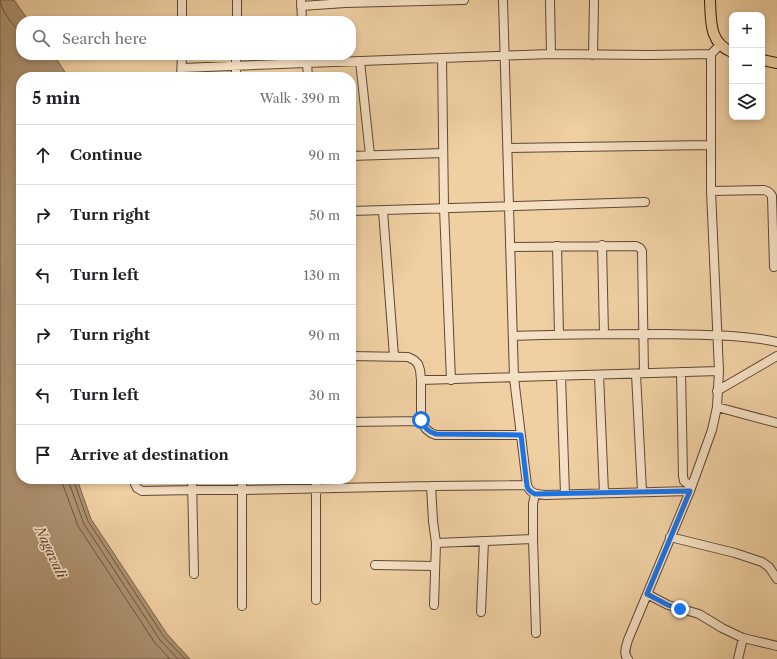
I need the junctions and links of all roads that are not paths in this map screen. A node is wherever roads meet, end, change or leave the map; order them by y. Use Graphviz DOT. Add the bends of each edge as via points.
graph roads {
  1 [pos="182,0"];
  2 [pos="237,0"];
  3 [pos="464,0"];
  4 [pos="503,0"];
  5 [pos="550,0"];
  6 [pos="594,0"];
  7 [pos="710,0"];
  8 [pos="301,3"];
  9 [pos="182,16"];
  10 [pos="237,16"];
  11 [pos="302,16"];
  12 [pos="720,45"];
  13 [pos="729,50"];
  14 [pos="551,54"];
  15 [pos="711,54"];
  16 [pos="505,55"];
  17 [pos="593,55"];
  18 [pos="442,58"];
  19 [pos="182,60"];
  20 [pos="236,60"];
  21 [pos="296,60"];
  22 [pos="306,60"];
  23 [pos="333,60"];
  24 [pos="360,61"];
  25 [pos="765,61"];
  26 [pos="777,63"];
  27 [pos="236,66"];
  28 [pos="182,68"];
  29 [pos="182,72"];
  30 [pos="236,72"];
  31 [pos="307,72"];
  32 [pos="711,145"];
  33 [pos="508,148"];
  34 [pos="443,153"];
  35 [pos="370,155"];
  36 [pos="356,156"];
  37 [pos="711,191"];
  38 [pos="645,202"];
  39 [pos="509,206"];
  40 [pos="444,208"];
  41 [pos="356,211"];
  42 [pos="383,211"];
  43 [pos="602,245"];
  44 [pos="557,246"];
  45 [pos="510,247"];
  46 [pos="774,267"];
  47 [pos="559,334"];
  48 [pos="604,334"];
  49 [pos="644,334"];
  50 [pos="718,335"];
  51 [pos="513,336"];
  52 [pos="777,342"];
  53 [pos="356,356"];
  54 [pos="394,356"];
  55 [pos="777,356"];
  56 [pos="719,371"];
  57 [pos="681,372"];
  58 [pos="640,374"];
  59 [pos="599,375"];
  60 [pos="561,376"];
  61 [pos="514,378"];
  62 [pos="421,380"];
  63 [pos="451,380"];
  64 [pos="717,391"];
  65 [pos="717,407"];
  66 [pos="421,420"];
  67 [pos="356,422"];
  68 [pos="777,423"];
  69 [pos="521,435"];
  70 [pos="135,484"];
  71 [pos="192,484"];
  72 [pos="242,484"];
  73 [pos="316,484"];
  74 [pos="431,486"];
  75 [pos="527,486"];
  76 [pos="690,488"];
  77 [pos="317,489"];
  78 [pos="193,490"];
  79 [pos="243,490"];
  80 [pos="642,491"];
  81 [pos="604,493"];
  82 [pos="535,494"];
  83 [pos="565,494"];
  84 [pos="670,537"];
  85 [pos="533,539"];
  86 [pos="484,541"];
  87 [pos="436,543"];
  88 [pos="374,565"];
  89 [pos="435,566"];
  90 [pos="194,574"];
  91 [pos="777,579"];
  92 [pos="647,594"];
  93 [pos="316,600"];
  94 [pos="434,605"];
  95 [pos="242,606"];
  96 [pos="481,612"];
  97 [pos="536,633"];
  98 [pos="743,638"];
  99 [pos="777,646"];
  100 [pos="628,659"];
  101 [pos="738,659"];
  1 -- 9 [label="street"];
  2 -- 10 [label="street"];
  3 -- 8 [label="street"];
  4 -- 16 [label="street"];
  5 -- 14 [label="street"];
  6 -- 17 [label="street"];
  7 -- 12 [label="main road" via="712,28"];
  8 -- 11 [label="street"];
  12 -- 13 [label="main road"];
  12 -- 15 [label="street"];
  14 -- 16 [label="street"];
  14 -- 17 [label="street"];
  15 -- 17 [label="street"];
  15 -- 32 [label="street"];
  16 -- 18 [label="street"];
  16 -- 33 [label="street"];
  18 -- 24 [label="street"];
  18 -- 34 [label="street"];
  19 -- 28 [label="street"];
  20 -- 27 [label="street"];
  21 -- 27 [label="street"];
  22 -- 31 [label="street"];
  23 -- 24 [label="street"];
  24 -- 35 [label="street"];
  25 -- 26 [label="main road"];
  27 -- 28 [label="street"];
  27 -- 30 [label="street"];
  28 -- 29 [label="street"];
  32 -- 33 [label="street"];
  32 -- 37 [label="street"];
  33 -- 39 [label="street"];
  34 -- 35 [label="street"];
  34 -- 40 [label="street"];
  35 -- 36 [label="street"];
  37 -- 46 [label="street" via="764,190 771,193"];
  37 -- 50 [label="street"];
  38 -- 39 [label="street"];
  39 -- 40 [label="street"];
  39 -- 45 [label="street"];
  40 -- 42 [label="street"];
  40 -- 63 [label="street"];
  41 -- 42 [label="street"];
  42 -- 54 [label="street"];
  43 -- 44 [label="street"];
  43 -- 48 [label="street"];
  43 -- 49 [label="street" via="636,246 642,251"];
  44 -- 45 [label="street"];
  44 -- 47 [label="street"];
  45 -- 51 [label="street"];
  47 -- 48 [label="street"];
  47 -- 51 [label="street"];
  48 -- 49 [label="street"];
  49 -- 50 [label="street"];
  49 -- 58 [label="street"];
  50 -- 52 [label="street"];
  50 -- 56 [label="street"];
  51 -- 61 [label="street"];
  53 -- 54 [label="street"];
  54 -- 62 [label="street" via="414,360 418,364"];
  55 -- 64 [label="street"];
  56 -- 57 [label="street"];
  56 -- 64 [label="street"];
  57 -- 58 [label="street"];
  57 -- 76 [label="street" via="683,476"];
  58 -- 59 [label="street"];
  58 -- 80 [label="street"];
  59 -- 60 [label="street"];
  59 -- 81 [label="street"];
  60 -- 61 [label="street"];
  60 -- 83 [label="street"];
  61 -- 63 [label="street"];
  61 -- 69 [label="street"];
  62 -- 63 [label="street"];
  62 -- 66 [label="street"];
  64 -- 65 [label="street"];
  65 -- 68 [label="street"];
  65 -- 76 [label="street" via="712,430"];
  66 -- 67 [label="street"];
  66 -- 69 [label="street" via="426,429 436,434"];
  69 -- 75 [label="street"];
  70 -- 78 [label="street" via="142,491"];
  71 -- 78 [label="street"];
  72 -- 79 [label="street"];
  73 -- 77 [label="street"];
  74 -- 75 [label="street"];
  74 -- 77 [label="street"];
  74 -- 87 [label="street"];
  75 -- 82 [label="street" via="528,490"];
  76 -- 80 [label="street"];
  76 -- 84 [label="street"];
  77 -- 79 [label="street"];
  77 -- 93 [label="street"];
  78 -- 79 [label="street"];
  78 -- 90 [label="street"];
  79 -- 95 [label="street"];
  80 -- 81 [label="street"];
  81 -- 83 [label="street"];
  82 -- 83 [label="street"];
  82 -- 85 [label="street"];
  84 -- 91 [label="street" via="762,562"];
  84 -- 92 [label="street"];
  85 -- 86 [label="street"];
  85 -- 97 [label="street"];
  86 -- 87 [label="street"];
  86 -- 96 [label="street"];
  87 -- 89 [label="street"];
  88 -- 89 [label="street"];
  89 -- 94 [label="street"];
  92 -- 98 [label="street" via="668,605 699,614"];
  92 -- 100 [label="street" via="625,649"];
  98 -- 99 [label="street"];
  98 -- 101 [label="street"];
}
